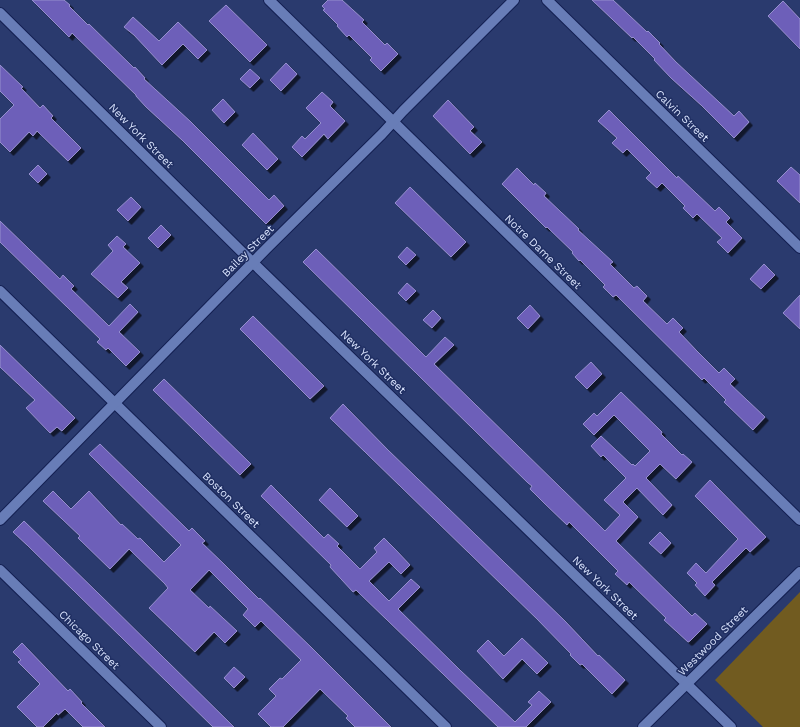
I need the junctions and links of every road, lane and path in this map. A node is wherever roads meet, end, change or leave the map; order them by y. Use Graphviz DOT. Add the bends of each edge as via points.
graph roads {
  1 [pos="269,0"];
  2 [pos="514,0"];
  3 [pos="547,0"];
  4 [pos="0,13"];
  5 [pos="394,123"];
  6 [pos="800,248"];
  7 [pos="253,262"];
  8 [pos="0,291"];
  9 [pos="115,403"];
  10 [pos="0,520"];
  11 [pos="800,520"];
  12 [pos="0,570"];
  13 [pos="800,572"];
  14 [pos="686,684"];
  15 [pos="161,727"];
  16 [pos="446,727"];
  17 [pos="643,727"];
  18 [pos="731,727"];
  1 -- 5 [label="street, Notre Dame Street"];
  2 -- 5 [label="street, Bailey Street"];
  3 -- 6 [label="street, Calvin Street"];
  4 -- 7 [label="street, New York Street"];
  5 -- 7 [label="street, Bailey Street"];
  5 -- 11 [label="street, Notre Dame Street"];
  7 -- 9 [label="street, Bailey Street"];
  7 -- 14 [label="street, New York Street"];
  8 -- 9 [label="street, Boston Street"];
  9 -- 10 [label="street, Bailey Street"];
  9 -- 16 [label="street, Boston Street"];
  12 -- 15 [label="street, Chicago Street"];
  13 -- 14 [label="street, Westwood Street"];
  14 -- 17 [label="street, Westwood Street"];
  14 -- 18 [label="street, New York Street"];
}
